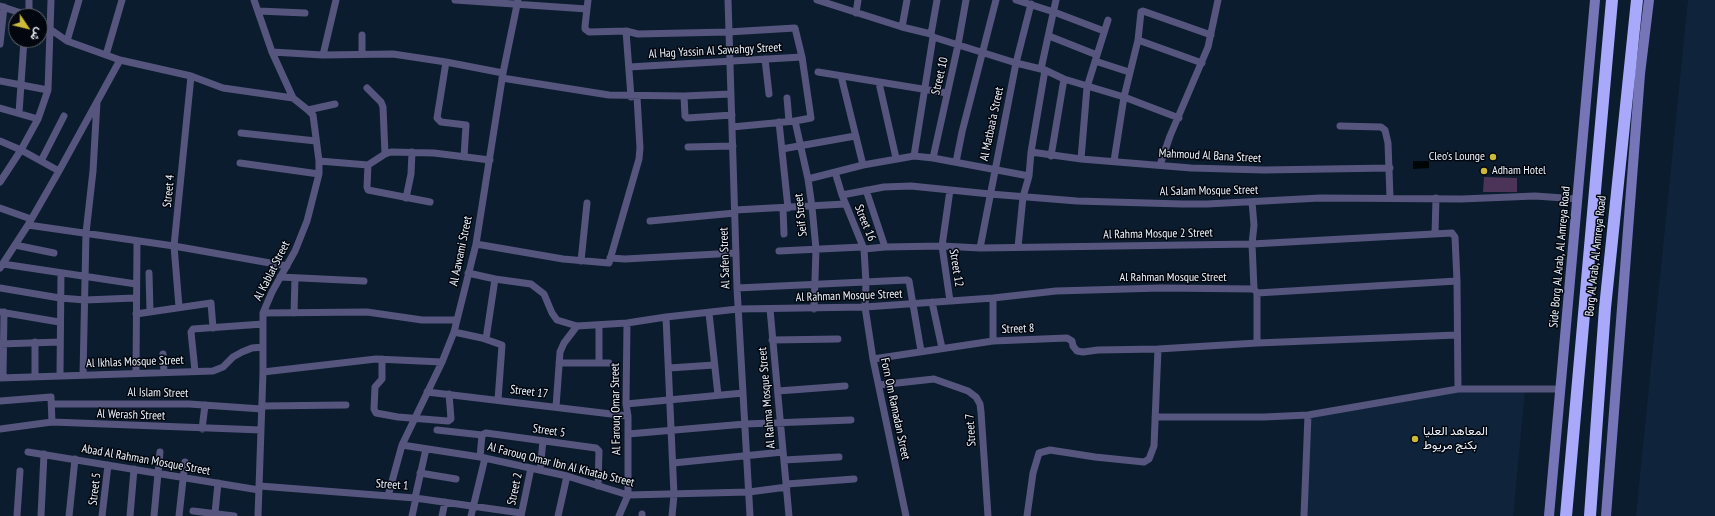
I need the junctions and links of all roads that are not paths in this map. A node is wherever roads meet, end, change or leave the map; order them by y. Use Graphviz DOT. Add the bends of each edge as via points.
graph roads {
  1 [pos="51,0"];
  2 [pos="79,0"];
  3 [pos="122,0"];
  4 [pos="254,0"];
  5 [pos="336,0"];
  6 [pos="454,0"];
  7 [pos="588,0"];
  8 [pos="728,0"];
  9 [pos="816,0"];
  10 [pos="858,0"];
  11 [pos="907,0"];
  12 [pos="937,0"];
  13 [pos="966,0"];
  14 [pos="996,0"];
  15 [pos="1016,0"];
  16 [pos="1056,0"];
  17 [pos="1218,0"];
  18 [pos="1595,0"];
  19 [pos="1612,0"];
  20 [pos="1637,0"];
  21 [pos="1649,0"];
  22 [pos="518,2"];
  23 [pos="1035,4"];
  24 [pos="2,6"];
  25 [pos="587,9"];
  26 [pos="258,11"];
  27 [pos="1054,12"];
  28 [pos="305,13"];
  29 [pos="856,13"];
  30 [pos="1108,20"];
  31 [pos="902,27"];
  32 [pos="50,28"];
  33 [pos="626,31"];
  34 [pos="1104,31"];
  35 [pos="728,32"];
  36 [pos="1211,34"];
  37 [pos="362,35"];
  38 [pos="932,35"];
  39 [pos="1049,36"];
  40 [pos="1138,40"];
  41 [pos="67,41"];
  42 [pos="0,44"];
  43 [pos="958,45"];
  44 [pos="23,48"];
  45 [pos="272,52"];
  46 [pos="982,52"];
  47 [pos="362,54"];
  48 [pos="106,55"];
  49 [pos="323,55"];
  50 [pos="802,57"];
  51 [pos="1096,58"];
  52 [pos="765,59"];
  53 [pos="120,60"];
  54 [pos="729,61"];
  55 [pos="446,62"];
  56 [pos="1016,63"];
  57 [pos="1202,63"];
  58 [pos="629,67"];
  59 [pos="1043,70"];
  60 [pos="818,72"];
  61 [pos="1129,72"];
  62 [pos="191,76"];
  63 [pos="503,76"];
  64 [pos="841,76"];
  65 [pos="1064,79"];
  66 [pos="0,81"];
  67 [pos="879,83"];
  68 [pos="20,84"];
  69 [pos="1087,86"];
  70 [pos="367,88"];
  71 [pos="48,90"];
  72 [pos="924,90"];
  73 [pos="947,93"];
  74 [pos="731,94"];
  75 [pos="769,94"];
  76 [pos="684,96"];
  77 [pos="1124,96"];
  78 [pos="634,97"];
  79 [pos="293,98"];
  80 [pos="787,98"];
  81 [pos="97,102"];
  82 [pos="335,104"];
  83 [pos="0,108"];
  84 [pos="308,110"];
  85 [pos="19,113"];
  86 [pos="732,115"];
  87 [pos="64,116"];
  88 [pos="1178,118"];
  89 [pos="38,119"];
  90 [pos="792,121"];
  91 [pos="779,122"];
  92 [pos="1340,126"];
  93 [pos="732,127"];
  94 [pos="241,133"];
  95 [pos="855,136"];
  96 [pos="0,141"];
  97 [pos="316,141"];
  98 [pos="733,146"];
  99 [pos="801,146"];
  100 [pos="688,147"];
  101 [pos="782,149"];
  102 [pos="21,150"];
  103 [pos="412,152"];
  104 [pos="1031,152"];
  105 [pos="385,154"];
  106 [pos="914,156"];
  107 [pos="1051,156"];
  108 [pos="464,157"];
  109 [pos="896,158"];
  110 [pos="933,158"];
  111 [pos="1081,159"];
  112 [pos="490,160"];
  113 [pos="40,161"];
  114 [pos="319,161"];
  115 [pos="1114,161"];
  116 [pos="956,162"];
  117 [pos="240,163"];
  118 [pos="368,165"];
  119 [pos="863,165"];
  120 [pos="1160,166"];
  121 [pos="1390,168"];
  122 [pos="994,170"];
  123 [pos="59,171"];
  124 [pos="835,172"];
  125 [pos="319,174"];
  126 [pos="1029,176"];
  127 [pos="808,179"];
  128 [pos="1,180"];
  129 [pos="866,190"];
  130 [pos="950,190"];
  131 [pos="990,194"];
  132 [pos="842,195"];
  133 [pos="1023,196"];
  134 [pos="1390,197"];
  135 [pos="406,198"];
  136 [pos="1436,198"];
  137 [pos="1578,198"];
  138 [pos="430,202"];
  139 [pos="1252,202"];
  140 [pos="587,203"];
  141 [pos="845,204"];
  142 [pos="812,207"];
  143 [pos="0,208"];
  144 [pos="785,208"];
  145 [pos="735,212"];
  146 [pos="650,221"];
  147 [pos="30,222"];
  148 [pos="86,233"];
  149 [pos="784,234"];
  150 [pos="1435,234"];
  151 [pos="137,242"];
  152 [pos="476,244"];
  153 [pos="1252,244"];
  154 [pos="15,245"];
  155 [pos="174,246"];
  156 [pos="942,246"];
  157 [pos="885,247"];
  158 [pos="1018,247"];
  159 [pos="863,248"];
  160 [pos="980,248"];
  161 [pos="816,249"];
  162 [pos="779,251"];
  163 [pos="54,253"];
  164 [pos="736,253"];
  165 [pos="610,258"];
  166 [pos="581,261"];
  167 [pos="2,262"];
  168 [pos="287,266"];
  169 [pos="61,273"];
  170 [pos="149,273"];
  171 [pos="468,273"];
  172 [pos="85,276"];
  173 [pos="280,277"];
  174 [pos="295,278"];
  175 [pos="495,279"];
  176 [pos="364,281"];
  177 [pos="1457,281"];
  178 [pos="866,283"];
  179 [pos="136,284"];
  180 [pos="815,285"];
  181 [pos="0,288"];
  182 [pos="737,288"];
  183 [pos="1256,291"];
  184 [pos="60,298"];
  185 [pos="135,298"];
  186 [pos="993,298"];
  187 [pos="85,300"];
  188 [pos="950,301"];
  189 [pos="932,302"];
  190 [pos="912,304"];
  191 [pos="180,307"];
  192 [pos="865,307"];
  193 [pos="770,309"];
  194 [pos="814,309"];
  195 [pos="738,310"];
  196 [pos="150,311"];
  197 [pos="2,312"];
  198 [pos="264,313"];
  199 [pos="294,313"];
  200 [pos="709,313"];
  201 [pos="136,314"];
  202 [pos="666,317"];
  203 [pos="457,320"];
  204 [pos="60,322"];
  205 [pos="627,323"];
  206 [pos="263,324"];
  207 [pos="577,326"];
  208 [pos="599,326"];
  209 [pos="213,328"];
  210 [pos="454,332"];
  211 [pos="1457,335"];
  212 [pos="486,339"];
  213 [pos="772,340"];
  214 [pos="838,340"];
  215 [pos="993,341"];
  216 [pos="35,342"];
  217 [pos="60,342"];
  218 [pos="2,343"];
  219 [pos="1257,343"];
  220 [pos="264,347"];
  221 [pos="942,348"];
  222 [pos="1158,349"];
  223 [pos="922,351"];
  224 [pos="163,354"];
  225 [pos="382,359"];
  226 [pos="873,359"];
  227 [pos="442,362"];
  228 [pos="559,362"];
  229 [pos="599,363"];
  230 [pos="609,363"];
  231 [pos="714,365"];
  232 [pos="669,368"];
  233 [pos="195,371"];
  234 [pos="164,372"];
  235 [pos="263,372"];
  236 [pos="136,373"];
  237 [pos="60,375"];
  238 [pos="83,375"];
  239 [pos="35,376"];
  240 [pos="1,378"];
  241 [pos="879,385"];
  242 [pos="845,386"];
  243 [pos="1458,389"];
  244 [pos="1561,390"];
  245 [pos="778,391"];
  246 [pos="427,392"];
  247 [pos="743,393"];
  248 [pos="449,394"];
  249 [pos="718,395"];
  250 [pos="498,400"];
  251 [pos="670,400"];
  252 [pos="0,401"];
  253 [pos="52,404"];
  254 [pos="626,404"];
  255 [pos="204,405"];
  256 [pos="346,405"];
  257 [pos="262,407"];
  258 [pos="556,407"];
  259 [pos="1308,415"];
  260 [pos="628,416"];
  261 [pos="415,417"];
  262 [pos="1155,417"];
  263 [pos="852,420"];
  264 [pos="52,422"];
  265 [pos="781,423"];
  266 [pos="745,424"];
  267 [pos="0,429"];
  268 [pos="202,429"];
  269 [pos="261,430"];
  270 [pos="437,430"];
  271 [pos="672,430"];
  272 [pos="628,434"];
  273 [pos="482,435"];
  274 [pos="543,441"];
  275 [pos="402,445"];
  276 [pos="426,449"];
  277 [pos="28,452"];
  278 [pos="160,452"];
  279 [pos="44,454"];
  280 [pos="747,456"];
  281 [pos="784,456"];
  282 [pos="482,457"];
  283 [pos="839,457"];
  284 [pos="75,459"];
  285 [pos="185,462"];
  286 [pos="672,464"];
  287 [pos="108,465"];
  288 [pos="531,468"];
  289 [pos="134,469"];
  290 [pos="540,470"];
  291 [pos="20,471"];
  292 [pos="158,473"];
  293 [pos="420,473"];
  294 [pos="567,476"];
  295 [pos="183,477"];
  296 [pos="456,479"];
  297 [pos="854,479"];
  298 [pos="218,483"];
  299 [pos="787,485"];
  300 [pos="598,486"];
  301 [pos="259,488"];
  302 [pos="748,492"];
  303 [pos="628,495"];
  304 [pos="674,495"];
  305 [pos="388,496"];
  306 [pos="415,498"];
  307 [pos="445,502"];
  308 [pos="473,506"];
  309 [pos="193,511"];
  310 [pos="215,513"];
  311 [pos="496,513"];
  312 [pos="521,514"];
  313 [pos="17,516"];
  314 [pos="41,516"];
  315 [pos="69,516"];
  316 [pos="102,516"];
  317 [pos="130,516"];
  318 [pos="154,516"];
  319 [pos="179,516"];
  320 [pos="234,516"];
  321 [pos="258,516"];
  322 [pos="412,516"];
  323 [pos="442,516"];
  324 [pos="471,516"];
  325 [pos="558,516"];
  326 [pos="619,516"];
  327 [pos="672,516"];
  328 [pos="750,516"];
  329 [pos="789,516"];
  330 [pos="906,516"];
  331 [pos="988,516"];
  332 [pos="1027,516"];
  333 [pos="1304,516"];
  334 [pos="1549,516"];
  335 [pos="1566,516"];
  336 [pos="1590,516"];
  337 [pos="1606,516"];
  1 -- 32 [label="street"];
  2 -- 41 [label="street"];
  3 -- 48 [label="street"];
  4 -- 26 [label="street"];
  5 -- 49 [label="street"];
  6 -- 22 [label="street"];
  7 -- 25 [label="street"];
  8 -- 35 [label="street, Al Safen Street"];
  9 -- 29 [label="street"];
  10 -- 29 [label="street"];
  11 -- 31 [label="street"];
  12 -- 38 [label="street"];
  13 -- 43 [label="street, Street 10"];
  14 -- 46 [label="street"];
  15 -- 23 [label="street"];
  16 -- 27 [label="street"];
  17 -- 36 [label="street"];
  18 -- 137 [label="street, Side Borg Al Arab, Al Amreya Road"];
  19 -- 335 [label="highway, Borg Al Arab, Al Amreya Road"];
  20 -- 336 [label="highway, Borg Al Arab, Al Amreya Road" via="1605,308"];
  21 -- 337 [label="street" via="1640,74"];
  22 -- 25 [label="street"];
  22 -- 63 [label="street, Al Aawami Street"];
  23 -- 27 [label="street"];
  23 -- 56 [label="street, Al Matbaa'a Street"];
  24 -- 42 [label="street"];
  25 -- 33 [label="street" via="587,31"];
  26 -- 28 [label="street"];
  26 -- 45 [label="street"];
  27 -- 34 [label="street"];
  27 -- 39 [label="street"];
  29 -- 31 [label="street"];
  30 -- 34 [label="street"];
  31 -- 38 [label="street"];
  32 -- 41 [label="street"];
  32 -- 71 [label="street"];
  33 -- 35 [label="street" via="638,34"];
  33 -- 58 [label="street"];
  34 -- 51 [label="street"];
  35 -- 50 [label="street" via="794,27"];
  35 -- 54 [label="street, Al Safen Street"];
  36 -- 40 [label="street" via="1142,11"];
  36 -- 57 [label="street"];
  37 -- 47 [label="street"];
  38 -- 43 [label="street"];
  38 -- 72 [label="street"];
  39 -- 51 [label="street"];
  39 -- 59 [label="street"];
  40 -- 57 [label="street"];
  40 -- 61 [label="street"];
  41 -- 48 [label="street"];
  43 -- 46 [label="street"];
  43 -- 73 [label="street, Street 10"];
  44 -- 68 [label="street"];
  45 -- 49 [label="street"];
  45 -- 79 [label="street"];
  46 -- 56 [label="street"];
  46 -- 116 [label="street"];
  47 -- 49 [label="street"];
  47 -- 55 [label="street" via="393,54"];
  48 -- 53 [label="street"];
  50 -- 52 [label="street, Al Hag Yassin Al Sawahgy Street"];
  50 -- 90 [label="street" via="811,118"];
  51 -- 61 [label="street"];
  51 -- 69 [label="street"];
  52 -- 54 [label="street, Al Hag Yassin Al Sawahgy Street"];
  52 -- 75 [label="street"];
  53 -- 62 [label="street"];
  53 -- 81 [label="street"];
  54 -- 58 [label="street, Al Hag Yassin Al Sawahgy Street"];
  54 -- 74 [label="street, Al Safen Street"];
  55 -- 63 [label="street"];
  55 -- 108 [label="street" via="437,118 441,122 466,125"];
  56 -- 59 [label="street"];
  56 -- 122 [label="street, Al Matbaa'a Street"];
  57 -- 88 [label="street"];
  58 -- 78 [label="street"];
  59 -- 65 [label="street"];
  59 -- 104 [label="street"];
  60 -- 64 [label="street"];
  61 -- 77 [label="street"];
  62 -- 79 [label="street" via="223,88"];
  62 -- 155 [label="street, Street 4"];
  63 -- 78 [label="street"];
  63 -- 112 [label="street, Al Aawami Street"];
  64 -- 67 [label="street"];
  64 -- 95 [label="street"];
  65 -- 69 [label="street"];
  65 -- 107 [label="street"];
  66 -- 68 [label="street"];
  67 -- 72 [label="street"];
  67 -- 109 [label="street"];
  68 -- 71 [label="street"];
  68 -- 85 [label="street"];
  69 -- 77 [label="street"];
  69 -- 111 [label="street"];
  70 -- 105 [label="street" via="383,107"];
  71 -- 89 [label="street"];
  72 -- 73 [label="street"];
  72 -- 106 [label="street"];
  73 -- 110 [label="street, Street 10"];
  74 -- 76 [label="street"];
  74 -- 86 [label="street, Al Safen Street"];
  76 -- 78 [label="street"];
  76 -- 86 [label="street" via="687,118"];
  77 -- 88 [label="street"];
  77 -- 115 [label="street"];
  78 -- 165 [label="street" via="640,154"];
  79 -- 84 [label="street"];
  80 -- 90 [label="street, Seif Street"];
  81 -- 123 [label="street"];
  81 -- 148 [label="street"];
  82 -- 84 [label="street"];
  83 -- 85 [label="street"];
  84 -- 97 [label="street, Al Kablat Street" via="313,115"];
  85 -- 89 [label="street"];
  86 -- 93 [label="street, Al Safen Street"];
  87 -- 113 [label="street"];
  88 -- 120 [label="street"];
  89 -- 102 [label="street"];
  90 -- 91 [label="street"];
  90 -- 99 [label="street, Seif Street"];
  91 -- 93 [label="street"];
  91 -- 101 [label="street"];
  92 -- 121 [label="street" via="1384,128 1388,138"];
  93 -- 98 [label="street, Al Safen Street"];
  94 -- 97 [label="street"];
  95 -- 99 [label="street"];
  95 -- 119 [label="street"];
  96 -- 102 [label="street"];
  97 -- 114 [label="street, Al Kablat Street"];
  98 -- 100 [label="street"];
  98 -- 145 [label="street, Al Safen Street"];
  99 -- 101 [label="street"];
  99 -- 127 [label="street, Seif Street"];
  101 -- 144 [label="street"];
  102 -- 113 [label="street"];
  102 -- 128 [label="street"];
  103 -- 105 [label="street"];
  103 -- 108 [label="street"];
  103 -- 135 [label="street"];
  104 -- 107 [label="street, Mahmoud Al Bana Street"];
  104 -- 126 [label="street"];
  105 -- 118 [label="street"];
  106 -- 109 [label="street"];
  106 -- 110 [label="street"];
  107 -- 111 [label="street, Mahmoud Al Bana Street"];
  108 -- 112 [label="street"];
  109 -- 119 [label="street"];
  110 -- 116 [label="street"];
  111 -- 115 [label="street, Mahmoud Al Bana Street"];
  112 -- 152 [label="street, Al Aawami Street"];
  113 -- 123 [label="street"];
  114 -- 118 [label="street"];
  114 -- 125 [label="street, Al Kablat Street"];
  115 -- 120 [label="street, Mahmoud Al Bana Street"];
  116 -- 122 [label="street"];
  117 -- 125 [label="street"];
  118 -- 135 [label="street" via="368,190"];
  119 -- 124 [label="street"];
  120 -- 121 [label="street, Mahmoud Al Bana Street" via="1257,170"];
  121 -- 134 [label="street"];
  122 -- 126 [label="street"];
  122 -- 131 [label="street, Al Matbaa'a Street"];
  123 -- 147 [label="street"];
  124 -- 127 [label="street"];
  124 -- 132 [label="street, Street 16"];
  125 -- 168 [label="street, Al Kablat Street" via="307,221"];
  126 -- 133 [label="street"];
  127 -- 142 [label="street, Seif Street"];
  129 -- 130 [label="street, Al Salam Mosque Street" via="911,186"];
  129 -- 132 [label="street, Al Salam Mosque Street"];
  129 -- 157 [label="street"];
  130 -- 131 [label="street, Al Salam Mosque Street"];
  130 -- 156 [label="street, Street 12"];
  131 -- 133 [label="street, Al Salam Mosque Street"];
  131 -- 160 [label="street, Al Matbaa'a Street"];
  132 -- 141 [label="street, Street 16"];
  133 -- 139 [label="street, Al Salam Mosque Street" via="1077,201 1182,204"];
  133 -- 158 [label="street"];
  134 -- 136 [label="street, Al Salam Mosque Street"];
  134 -- 139 [label="street, Al Salam Mosque Street"];
  135 -- 138 [label="street"];
  136 -- 137 [label="street, Al Salam Mosque Street"];
  136 -- 150 [label="street"];
  137 -- 244 [label="street, Side Borg Al Arab, Al Amreya Road"];
  139 -- 153 [label="street"];
  140 -- 166 [label="street"];
  141 -- 142 [label="street"];
  141 -- 159 [label="street, Street 16"];
  142 -- 144 [label="street"];
  142 -- 161 [label="street, Seif Street"];
  143 -- 147 [label="street"];
  144 -- 145 [label="street"];
  144 -- 149 [label="street"];
  145 -- 146 [label="street"];
  145 -- 164 [label="street, Al Safen Street"];
  147 -- 148 [label="street"];
  147 -- 154 [label="street"];
  148 -- 151 [label="street"];
  148 -- 172 [label="street"];
  150 -- 153 [label="street, Al Rahma Mosque 2 Street"];
  150 -- 177 [label="street, Al Rahma Mosque 2 Street" via="1452,233 1455,237"];
  151 -- 155 [label="street"];
  151 -- 179 [label="street"];
  152 -- 166 [label="street"];
  152 -- 171 [label="street, Al Aawami Street"];
  153 -- 158 [label="street, Al Rahma Mosque 2 Street"];
  153 -- 183 [label="street"];
  154 -- 163 [label="street"];
  154 -- 167 [label="street"];
  155 -- 168 [label="street"];
  155 -- 191 [label="street, Street 4"];
  156 -- 157 [label="street, Al Rahma Mosque 2 Street"];
  156 -- 160 [label="street, Al Rahma Mosque 2 Street"];
  156 -- 188 [label="street, Street 12"];
  157 -- 159 [label="street, Al Rahma Mosque 2 Street"];
  158 -- 160 [label="street, Al Rahma Mosque 2 Street"];
  159 -- 161 [label="street"];
  159 -- 178 [label="street, Street 16"];
  161 -- 162 [label="street"];
  161 -- 180 [label="street, Seif Street"];
  164 -- 165 [label="street"];
  164 -- 182 [label="street, Al Safen Street"];
  165 -- 166 [label="street" via="609,263"];
  167 -- 169 [label="street"];
  168 -- 173 [label="street, Al Kablat Street"];
  169 -- 172 [label="street"];
  169 -- 184 [label="street"];
  170 -- 196 [label="street"];
  171 -- 175 [label="street, Al Rahman Mosque Street"];
  171 -- 203 [label="street, Al Aawami Street"];
  172 -- 179 [label="street"];
  172 -- 187 [label="street"];
  173 -- 174 [label="street"];
  173 -- 198 [label="street, Al Kablat Street"];
  174 -- 176 [label="street"];
  174 -- 199 [label="street"];
  175 -- 207 [label="street, Al Rahman Mosque Street" via="531,284 544,294 557,320"];
  175 -- 212 [label="street"];
  177 -- 183 [label="street, Al Rahman Mosque Street"];
  177 -- 211 [label="street"];
  178 -- 180 [label="street"];
  178 -- 190 [label="street" via="907,280"];
  178 -- 192 [label="street, Street 16"];
  179 -- 185 [label="street"];
  180 -- 182 [label="street"];
  180 -- 194 [label="street, Seif Street"];
  181 -- 184 [label="street"];
  182 -- 195 [label="street, Al Safen Street"];
  183 -- 186 [label="street, Al Rahman Mosque Street" via="1161,288 1056,291"];
  183 -- 219 [label="street"];
  184 -- 187 [label="street"];
  184 -- 204 [label="street"];
  185 -- 187 [label="street"];
  185 -- 201 [label="street"];
  186 -- 188 [label="street, Al Rahman Mosque Street"];
  186 -- 215 [label="street"];
  187 -- 238 [label="street"];
  188 -- 189 [label="street, Al Rahman Mosque Street"];
  189 -- 190 [label="street, Al Rahman Mosque Street"];
  189 -- 221 [label="street"];
  190 -- 192 [label="street, Al Rahman Mosque Street"];
  190 -- 223 [label="street"];
  191 -- 196 [label="street"];
  191 -- 209 [label="street" via="211,303"];
  192 -- 194 [label="street, Al Rahman Mosque Street"];
  192 -- 226 [label="street, Forn Om Ramadan Street"];
  193 -- 194 [label="street, Al Rahman Mosque Street"];
  193 -- 195 [label="street, Al Rahman Mosque Street"];
  193 -- 213 [label="street, Al Rahma Mosque Street"];
  195 -- 200 [label="street, Al Rahman Mosque Street"];
  195 -- 247 [label="street, Al Safen Street"];
  196 -- 201 [label="street"];
  197 -- 204 [label="street"];
  197 -- 218 [label="street"];
  198 -- 199 [label="street"];
  198 -- 206 [label="street, Al Kablat Street"];
  199 -- 203 [label="street" via="367,312 422,320"];
  200 -- 202 [label="street, Al Rahman Mosque Street"];
  200 -- 231 [label="street"];
  201 -- 236 [label="street"];
  202 -- 205 [label="street, Al Rahman Mosque Street"];
  202 -- 232 [label="street"];
  203 -- 210 [label="street, Al Aawami Street"];
  204 -- 217 [label="street"];
  205 -- 208 [label="street, Al Rahman Mosque Street"];
  205 -- 254 [label="street, Al Farouq Omar Street"];
  206 -- 209 [label="street"];
  206 -- 220 [label="street, Al Kablat Street"];
  207 -- 208 [label="street, Al Rahman Mosque Street"];
  207 -- 228 [label="street" via="564,343"];
  208 -- 229 [label="street"];
  209 -- 233 [label="street" via="193,329"];
  210 -- 212 [label="street"];
  210 -- 227 [label="street, Al Aawami Street"];
  211 -- 219 [label="street, Street 8"];
  211 -- 243 [label="street"];
  212 -- 250 [label="street" via="502,345"];
  213 -- 214 [label="street"];
  213 -- 245 [label="street, Al Rahma Mosque Street"];
  215 -- 221 [label="street, Street 8"];
  215 -- 222 [label="street, Street 8" via="1067,338 1072,341 1074,348 1081,352"];
  216 -- 217 [label="street"];
  216 -- 218 [label="street"];
  216 -- 239 [label="street"];
  217 -- 237 [label="street"];
  218 -- 240 [label="street"];
  219 -- 222 [label="street, Street 8"];
  220 -- 233 [label="street, Al Ikhlas Mosque Street" via="242,352 219,370"];
  220 -- 235 [label="street, Al Kablat Street"];
  221 -- 223 [label="street, Street 8"];
  222 -- 262 [label="street"];
  223 -- 226 [label="street, Street 8"];
  224 -- 234 [label="street"];
  225 -- 227 [label="street"];
  225 -- 235 [label="street"];
  225 -- 261 [label="street" via="382,378 375,387 374,411 398,417"];
  226 -- 241 [label="street, Forn Om Ramadan Street"];
  227 -- 246 [label="street, Al Aawami Street"];
  228 -- 229 [label="street"];
  228 -- 258 [label="street"];
  229 -- 230 [label="street"];
  231 -- 232 [label="street"];
  231 -- 249 [label="street"];
  232 -- 251 [label="street"];
  233 -- 234 [label="street, Al Ikhlas Mosque Street"];
  234 -- 236 [label="street, Al Ikhlas Mosque Street"];
  235 -- 257 [label="street, Al Kablat Street"];
  236 -- 238 [label="street, Al Ikhlas Mosque Street"];
  237 -- 238 [label="street, Al Ikhlas Mosque Street"];
  237 -- 239 [label="street, Al Ikhlas Mosque Street"];
  239 -- 240 [label="street, Al Ikhlas Mosque Street"];
  241 -- 330 [label="street, Forn Om Ramadan Street"];
  241 -- 331 [label="street, Street 7" via="934,380 968,391 976,397 981,412"];
  242 -- 245 [label="street"];
  243 -- 244 [label="street"];
  243 -- 259 [label="street"];
  244 -- 334 [label="street, Side Borg Al Arab, Al Amreya Road"];
  245 -- 265 [label="street, Al Rahma Mosque Street"];
  246 -- 248 [label="street, Street 17"];
  246 -- 261 [label="street, Al Aawami Street"];
  247 -- 249 [label="street"];
  247 -- 266 [label="street, Al Safen Street"];
  248 -- 250 [label="street, Street 17"];
  248 -- 261 [label="street" via="450,420"];
  249 -- 251 [label="street"];
  250 -- 258 [label="street, Street 17"];
  251 -- 254 [label="street"];
  251 -- 271 [label="street"];
  252 -- 253 [label="street" via="50,397"];
  253 -- 255 [label="street, Al Islam Street"];
  253 -- 264 [label="street"];
  254 -- 260 [label="street, Al Farouq Omar Street"];
  255 -- 257 [label="street, Al Islam Street"];
  255 -- 268 [label="street"];
  256 -- 257 [label="street, Al Islam Street"];
  257 -- 269 [label="street, Al Kablat Street"];
  258 -- 260 [label="street, Street 17"];
  259 -- 262 [label="street"];
  259 -- 333 [label="street"];
  260 -- 272 [label="street, Al Farouq Omar Street"];
  261 -- 275 [label="street, Al Aawami Street"];
  262 -- 332 [label="street" via="1153,451 1144,462 1050,450 1039,453 1033,473"];
  263 -- 265 [label="street"];
  264 -- 267 [label="street, Al Werash Street"];
  264 -- 268 [label="street, Al Werash Street"];
  265 -- 266 [label="street"];
  265 -- 281 [label="street, Al Rahma Mosque Street"];
  266 -- 271 [label="street"];
  266 -- 280 [label="street, Al Safen Street"];
  268 -- 269 [label="street, Al Werash Street"];
  269 -- 301 [label="street, Al Kablat Street"];
  270 -- 273 [label="street, Street 5"];
  271 -- 272 [label="street"];
  271 -- 286 [label="street"];
  272 -- 303 [label="street, Al Farouq Omar Street"];
  273 -- 274 [label="street, Street 5" via="486,433"];
  273 -- 282 [label="street"];
  274 -- 290 [label="street"];
  274 -- 300 [label="street, Street 5" via="597,449"];
  275 -- 276 [label="street, Al Farouq Omar Ibn Al Khatab Street"];
  275 -- 305 [label="street, Al Aawami Street"];
  276 -- 282 [label="street, Al Farouq Omar Ibn Al Khatab Street"];
  276 -- 293 [label="street"];
  277 -- 279 [label="street, Abad Al Rahman Mosque Street"];
  278 -- 292 [label="street"];
  279 -- 284 [label="street, Abad Al Rahman Mosque Street"];
  279 -- 314 [label="street"];
  280 -- 281 [label="street"];
  280 -- 286 [label="street"];
  280 -- 302 [label="street, Al Safen Street"];
  281 -- 283 [label="street"];
  281 -- 299 [label="street, Al Rahma Mosque Street"];
  282 -- 288 [label="street, Al Farouq Omar Ibn Al Khatab Street"];
  282 -- 308 [label="street"];
  284 -- 287 [label="street, Abad Al Rahman Mosque Street"];
  284 -- 315 [label="street"];
  285 -- 295 [label="street"];
  286 -- 304 [label="street"];
  287 -- 289 [label="street, Abad Al Rahman Mosque Street"];
  287 -- 316 [label="street, Street 5"];
  288 -- 290 [label="street, Al Farouq Omar Ibn Al Khatab Street"];
  288 -- 312 [label="street, Street 2"];
  289 -- 292 [label="street, Abad Al Rahman Mosque Street"];
  289 -- 317 [label="street"];
  290 -- 294 [label="street, Al Farouq Omar Ibn Al Khatab Street"];
  291 -- 313 [label="street"];
  292 -- 295 [label="street, Abad Al Rahman Mosque Street"];
  292 -- 318 [label="street"];
  293 -- 296 [label="street"];
  293 -- 306 [label="street"];
  294 -- 300 [label="street, Al Farouq Omar Ibn Al Khatab Street"];
  294 -- 325 [label="street"];
  295 -- 298 [label="street, Abad Al Rahman Mosque Street"];
  295 -- 319 [label="street"];
  297 -- 299 [label="street"];
  298 -- 301 [label="street, Abad Al Rahman Mosque Street"];
  298 -- 310 [label="street"];
  299 -- 302 [label="street, Al Farouq Omar Ibn Al Khatab Street"];
  299 -- 329 [label="street, Al Rahma Mosque Street"];
  300 -- 303 [label="street, Al Farouq Omar Ibn Al Khatab Street"];
  301 -- 305 [label="street, Street 1"];
  301 -- 321 [label="street, Al Kablat Street"];
  302 -- 304 [label="street, Al Farouq Omar Ibn Al Khatab Street"];
  302 -- 328 [label="street, Al Safen Street"];
  303 -- 304 [label="street, Al Farouq Omar Ibn Al Khatab Street"];
  303 -- 326 [label="street, Al Farouq Omar Street"];
  304 -- 327 [label="street"];
  305 -- 306 [label="street, Street 1"];
  306 -- 307 [label="street, Street 1"];
  306 -- 322 [label="street"];
  307 -- 308 [label="street, Street 1"];
  307 -- 323 [label="street"];
  308 -- 311 [label="street, Street 1"];
  308 -- 324 [label="street"];
  309 -- 310 [label="street"];
  310 -- 320 [label="street"];
  311 -- 312 [label="street, Street 1"];
}
